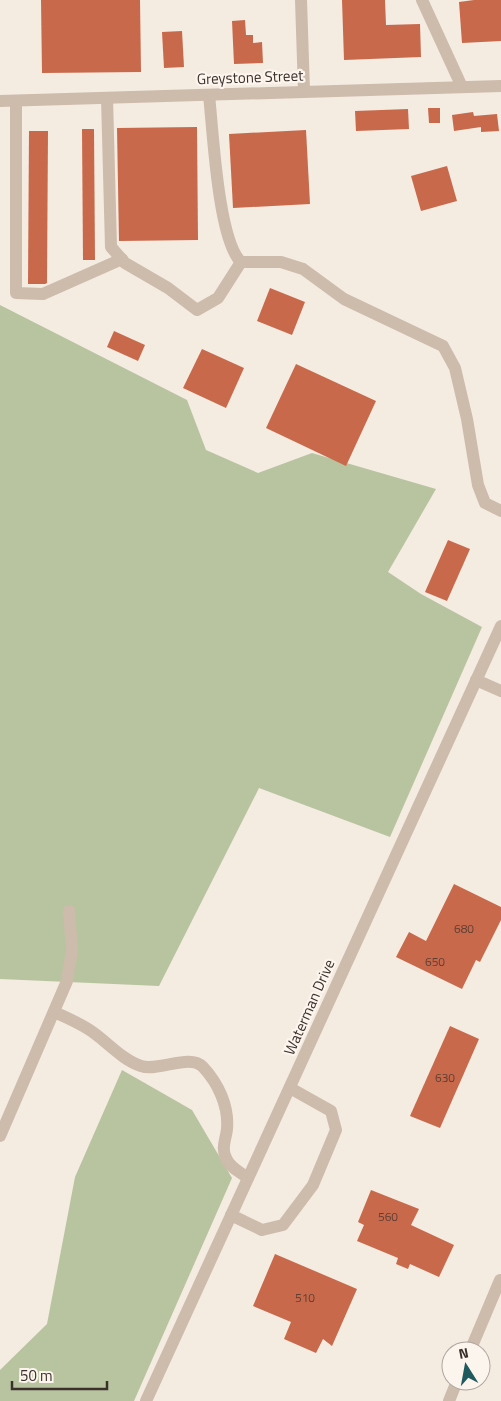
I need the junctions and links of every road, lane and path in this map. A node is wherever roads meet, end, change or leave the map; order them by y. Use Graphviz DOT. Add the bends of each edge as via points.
graph roads {
  1 [pos="301,0"];
  2 [pos="422,0"];
  3 [pos="501,86"];
  4 [pos="462,87"];
  5 [pos="304,91"];
  6 [pos="209,95"];
  7 [pos="107,98"];
  8 [pos="0,101"];
  9 [pos="16,101"];
  10 [pos="122,259"];
  11 [pos="241,262"];
  12 [pos="501,511"];
  13 [pos="501,626"];
  14 [pos="476,680"];
  15 [pos="501,691"];
  16 [pos="69,911"];
  17 [pos="54,1012"];
  18 [pos="290,1088"];
  19 [pos="0,1136"];
  20 [pos="248,1178"];
  21 [pos="231,1215"];
  22 [pos="500,1280"];
  23 [pos="474,1341"];
  24 [pos="146,1401"];
  1 -- 5 [label="street"];
  2 -- 4 [label="street"];
  3 -- 4 [label="street, Greystone Street"];
  4 -- 5 [label="street, Greystone Street"];
  5 -- 6 [label="street, Greystone Street"];
  6 -- 7 [label="street, Greystone Street"];
  6 -- 11 [label="street" via="224,219 234,255"];
  7 -- 9 [label="street, Greystone Street"];
  7 -- 10 [label="street" via="111,247"];
  8 -- 9 [label="street, Greystone Street"];
  9 -- 10 [label="street" via="16,293 43,294"];
  10 -- 11 [label="street" via="197,310 218,298"];
  11 -- 12 [label="street" via="281,262 302,269 344,299 443,346 455,368 478,485 485,503"];
  13 -- 14 [label="street, Waterman Drive"];
  14 -- 15 [label="street"];
  14 -- 18 [label="street, Waterman Drive"];
  16 -- 17 [label="street" via="73,943 71,962"];
  17 -- 19 [label="street"];
  17 -- 20 [label="street" via="86,1028 142,1066 190,1061 200,1064 225,1106 225,1157 232,1167"];
  18 -- 20 [label="street, Waterman Drive"];
  18 -- 21 [label="street" via="331,1111 336,1130 313,1184 283,1225 262,1230"];
  20 -- 21 [label="street, Waterman Drive"];
  21 -- 24 [label="street, Waterman Drive"];
  22 -- 23 [label="street"];
}
